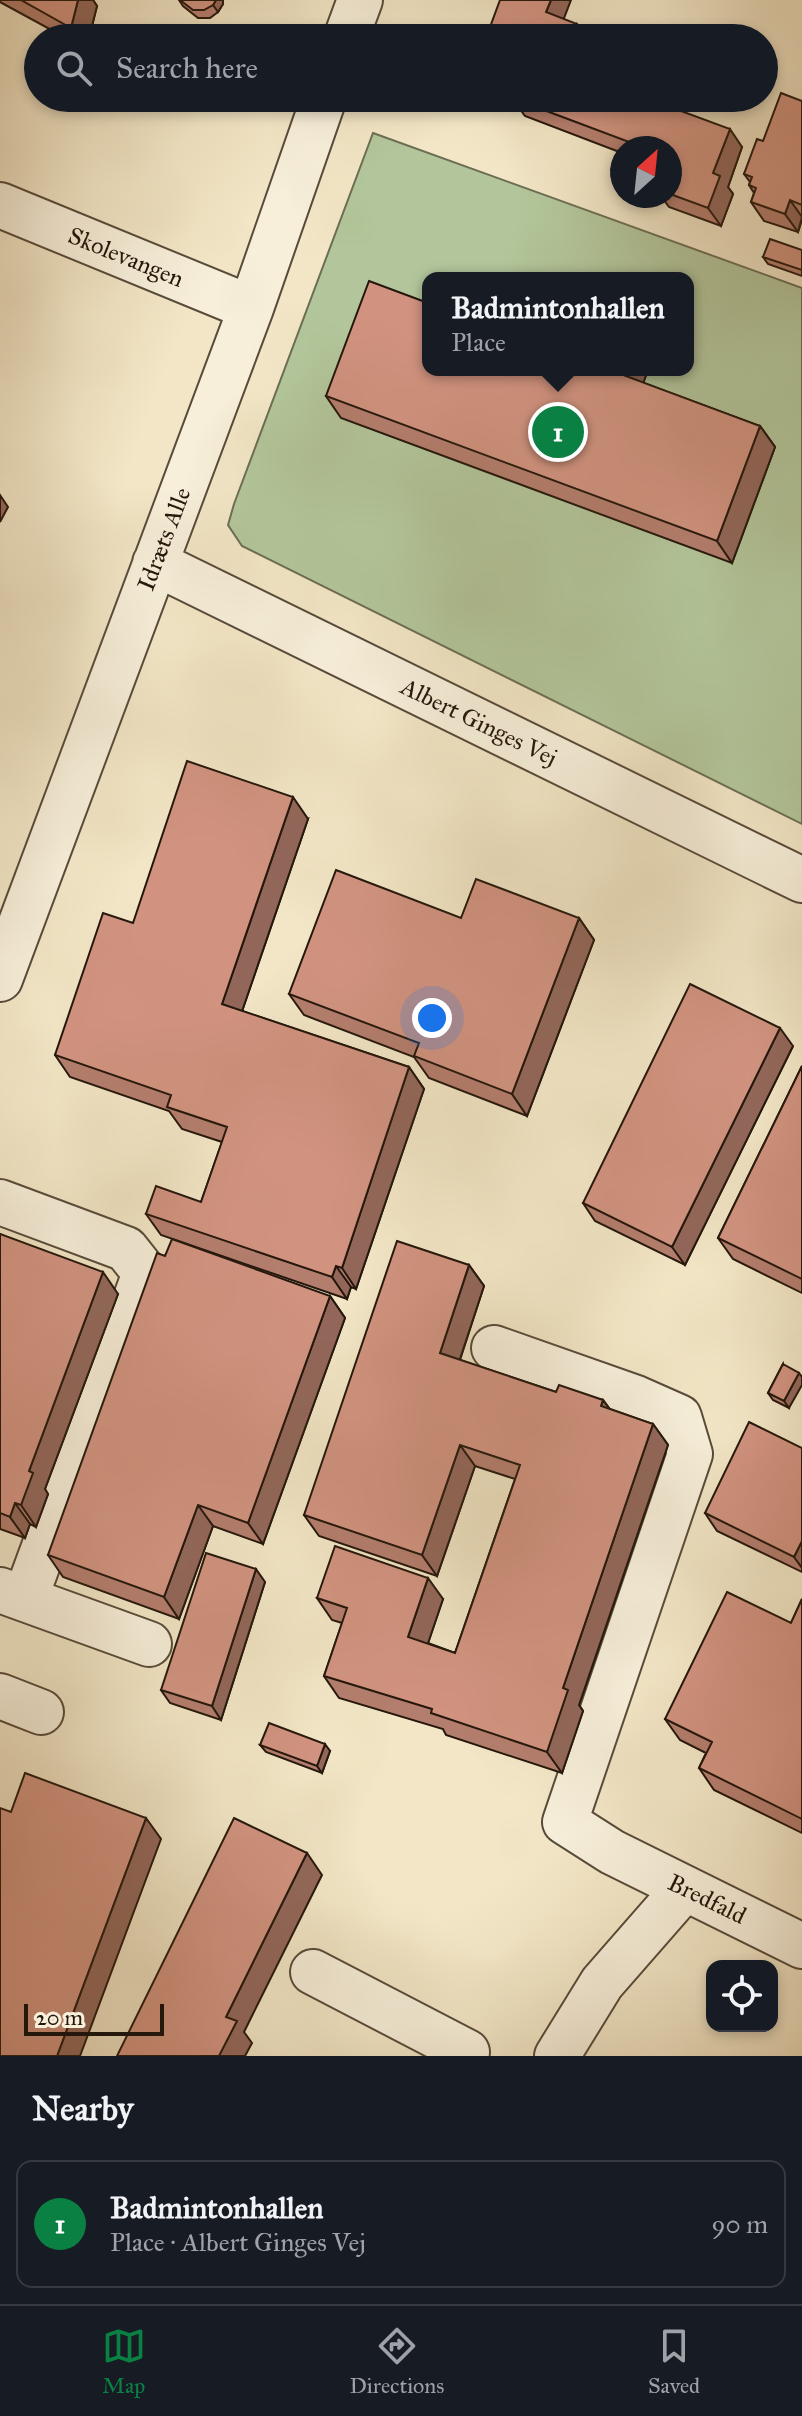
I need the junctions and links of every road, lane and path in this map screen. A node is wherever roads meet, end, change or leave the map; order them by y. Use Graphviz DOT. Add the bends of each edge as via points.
graph roads {
  1 [pos="360,0"];
  2 [pos="351,24"];
  3 [pos="319,112"];
  4 [pos="0,205"];
  5 [pos="251,308"];
  6 [pos="155,563"];
  7 [pos="802,880"];
  8 [pos="0,979"];
  9 [pos="0,1202"];
  10 [pos="494,1348"];
  11 [pos="12,1594"];
  12 [pos="149,1644"];
  13 [pos="0,1696"];
  14 [pos="41,1712"];
  15 [pos="685,1888"];
  16 [pos="802,1946"];
  17 [pos="313,1972"];
  18 [pos="465,2056"];
  19 [pos="557,2056"];
  1 -- 2 [label="street"];
  3 -- 5 [label="street, Idræts Alle"];
  4 -- 5 [label="street, Skolevangen"];
  5 -- 6 [label="street, Idræts Alle"];
  6 -- 7 [label="street, Albert Ginges Vej"];
  6 -- 8 [label="street, Idræts Alle"];
  9 -- 11 [label="street" via="126,1249 145,1273"];
  10 -- 15 [label="street, Bredfald" via="679,1417 690,1454 565,1822"];
  11 -- 12 [label="street"];
  13 -- 14 [label="street"];
  15 -- 16 [label="street, Bredfald"];
  15 -- 19 [label="street" via="602,1983"];
  17 -- 18 [label="street" via="467,2052"];
}
